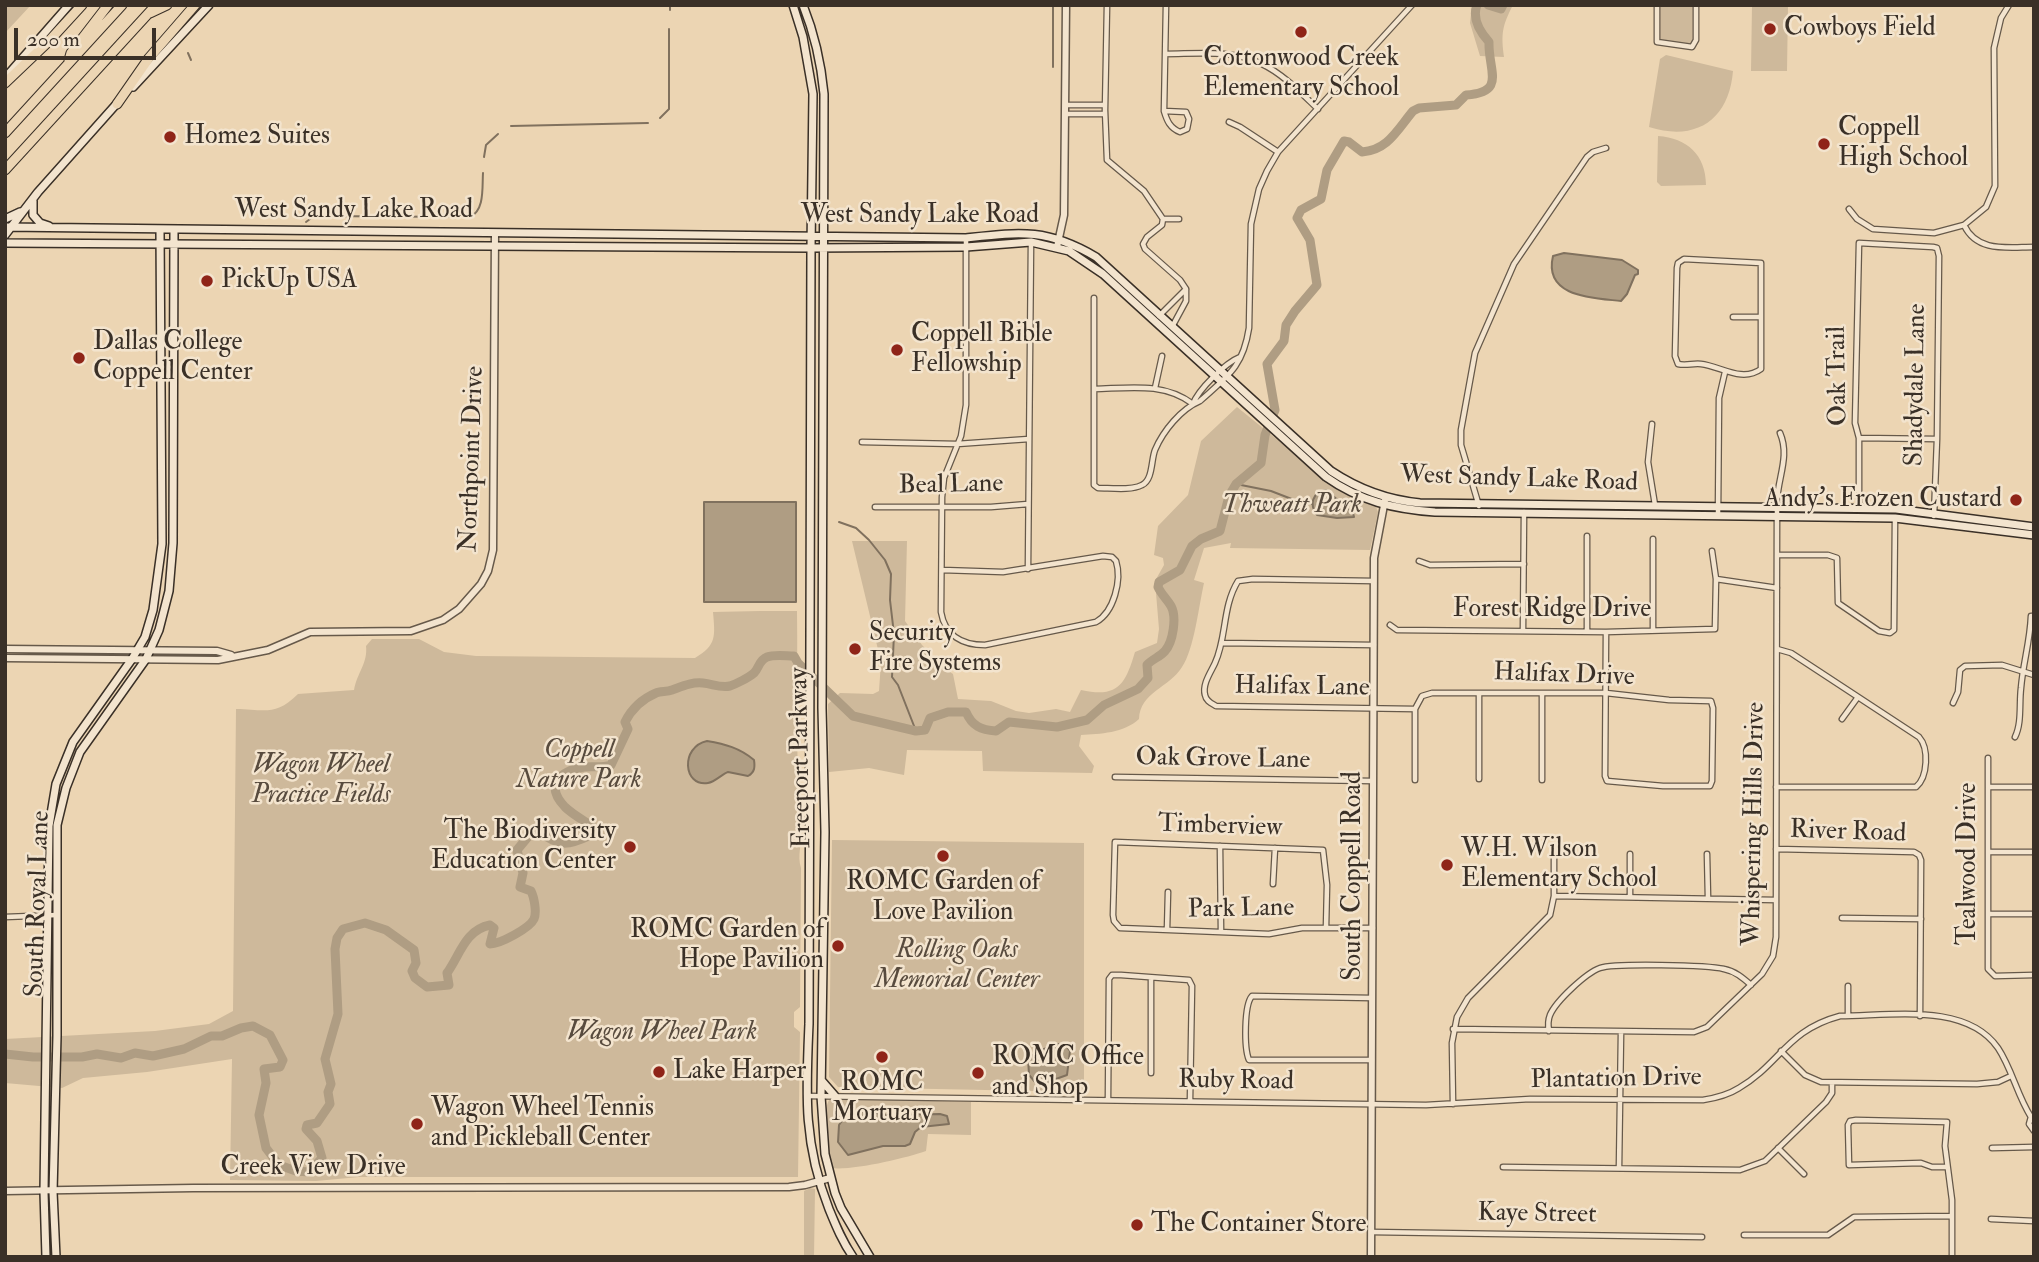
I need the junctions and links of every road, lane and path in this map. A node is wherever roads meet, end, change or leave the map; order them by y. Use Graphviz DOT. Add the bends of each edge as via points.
graph roads {
  1 [pos="69,5"];
  2 [pos="82,5"];
  3 [pos="108,5"];
  4 [pos="122,5"];
  5 [pos="156,5"];
  6 [pos="167,5"];
  7 [pos="195,5"];
  8 [pos="209,5"];
  9 [pos="793,5"];
  10 [pos="803,5"];
  11 [pos="1066,5"];
  12 [pos="1107,5"];
  13 [pos="1166,5"];
  14 [pos="1412,5"];
  15 [pos="1657,5"];
  16 [pos="1696,5"];
  17 [pos="2009,5"];
  18 [pos="63,9"];
  19 [pos="149,14"];
  20 [pos="1165,54"];
  21 [pos="69,64"];
  22 [pos="5,80"];
  23 [pos="117,104"];
  24 [pos="1065,105"];
  25 [pos="1105,106"];
  26 [pos="1318,109"];
  27 [pos="1164,111"];
  28 [pos="1065,114"];
  29 [pos="1105,114"];
  30 [pos="1229,122"];
  31 [pos="5,133"];
  32 [pos="814,133"];
  33 [pos="825,133"];
  34 [pos="1606,148"];
  35 [pos="1278,152"];
  36 [pos="5,170"];
  37 [pos="33,199"];
  38 [pos="26,209"];
  39 [pos="1849,209"];
  40 [pos="5,219"];
  41 [pos="1163,219"];
  42 [pos="1179,219"];
  43 [pos="1964,225"];
  44 [pos="8,227"];
  45 [pos="56,228"];
  46 [pos="160,230"];
  47 [pos="174,230"];
  48 [pos="295,231"];
  49 [pos="495,233"];
  50 [pos="678,234"];
  51 [pos="5,235"];
  52 [pos="811,237"];
  53 [pos="822,237"];
  54 [pos="966,242"];
  55 [pos="1031,242"];
  56 [pos="5,243"];
  57 [pos="1058,243"];
  58 [pos="160,244"];
  59 [pos="174,244"];
  60 [pos="295,245"];
  61 [pos="495,247"];
  62 [pos="822,247"];
  63 [pos="2034,247"];
  64 [pos="680,248"];
  65 [pos="811,248"];
  66 [pos="1937,248"];
  67 [pos="1186,289"];
  68 [pos="1094,298"];
  69 [pos="1733,317"];
  70 [pos="1761,317"];
  71 [pos="1157,318"];
  72 [pos="1170,329"];
  73 [pos="810,331"];
  74 [pos="822,331"];
  75 [pos="1162,356"];
  76 [pos="1725,372"];
  77 [pos="1221,377"];
  78 [pos="1156,387"];
  79 [pos="1095,389"];
  80 [pos="810,403"];
  81 [pos="822,403"];
  82 [pos="1193,404"];
  83 [pos="1652,425"];
  84 [pos="1780,433"];
  85 [pos="1859,438"];
  86 [pos="1028,439"];
  87 [pos="1290,439"];
  88 [pos="1937,439"];
  89 [pos="160,440"];
  90 [pos="174,440"];
  91 [pos="862,442"];
  92 [pos="957,444"];
  93 [pos="810,478"];
  94 [pos="822,479"];
  95 [pos="1385,501"];
  96 [pos="1479,503"];
  97 [pos="1028,504"];
  98 [pos="1524,504"];
  99 [pos="1655,505"];
  100 [pos="875,507"];
  101 [pos="942,508"];
  102 [pos="1859,508"];
  103 [pos="1718,511"];
  104 [pos="1479,512"];
  105 [pos="1777,512"];
  106 [pos="1524,513"];
  107 [pos="1895,518"];
  108 [pos="1933,518"];
  109 [pos="1985,525"];
  110 [pos="2034,527"];
  111 [pos="2034,535"];
  112 [pos="1587,537"];
  113 [pos="1653,539"];
  114 [pos="162,544"];
  115 [pos="173,544"];
  116 [pos="1712,551"];
  117 [pos="1777,555"];
  118 [pos="1419,561"];
  119 [pos="1524,564"];
  120 [pos="1028,569"];
  121 [pos="942,570"];
  122 [pos="1716,579"];
  123 [pos="1374,581"];
  124 [pos="1777,588"];
  125 [pos="2032,616"];
  126 [pos="1390,625"];
  127 [pos="1653,629"];
  128 [pos="1523,630"];
  129 [pos="1587,630"];
  130 [pos="1606,632"];
  131 [pos="1222,643"];
  132 [pos="1374,645"];
  133 [pos="5,649"];
  134 [pos="1777,649"];
  135 [pos="137,650"];
  136 [pos="150,651"];
  137 [pos="233,656"];
  138 [pos="5,658"];
  139 [pos="132,659"];
  140 [pos="146,659"];
  141 [pos="2024,671"];
  142 [pos="2034,675"];
  143 [pos="1479,693"];
  144 [pos="1542,693"];
  145 [pos="1606,693"];
  146 [pos="1858,697"];
  147 [pos="1953,703"];
  148 [pos="1374,708"];
  149 [pos="1415,709"];
  150 [pos="1842,719"];
  151 [pos="2015,737"];
  152 [pos="1988,758"];
  153 [pos="1115,777"];
  154 [pos="809,778"];
  155 [pos="824,779"];
  156 [pos="1479,779"];
  157 [pos="1415,780"];
  158 [pos="1542,780"];
  159 [pos="1373,781"];
  160 [pos="56,784"];
  161 [pos="1776,787"];
  162 [pos="1988,787"];
  163 [pos="2034,787"];
  164 [pos="66,788"];
  165 [pos="825,831"];
  166 [pos="809,833"];
  167 [pos="1220,846"];
  168 [pos="1275,848"];
  169 [pos="1776,849"];
  170 [pos="1989,852"];
  171 [pos="2034,852"];
  172 [pos="1554,853"];
  173 [pos="1630,854"];
  174 [pos="1707,854"];
  175 [pos="1273,884"];
  176 [pos="1168,892"];
  177 [pos="1554,896"];
  178 [pos="1630,896"];
  179 [pos="1708,898"];
  180 [pos="1776,900"];
  181 [pos="1988,914"];
  182 [pos="2034,914"];
  183 [pos="46,915"];
  184 [pos="57,915"];
  185 [pos="5,917"];
  186 [pos="1842,918"];
  187 [pos="1921,919"];
  188 [pos="1114,921"];
  189 [pos="1326,928"];
  190 [pos="1373,928"];
  191 [pos="1167,930"];
  192 [pos="1221,932"];
  193 [pos="2034,975"];
  194 [pos="1151,978"];
  195 [pos="1751,985"];
  196 [pos="1848,986"];
  197 [pos="1372,998"];
  198 [pos="1848,1016"];
  199 [pos="1920,1016"];
  200 [pos="823,1019"];
  201 [pos="809,1020"];
  202 [pos="1453,1029"];
  203 [pos="1549,1031"];
  204 [pos="1621,1033"];
  205 [pos="1781,1051"];
  206 [pos="1372,1060"];
  207 [pos="1151,1073"];
  208 [pos="2011,1076"];
  209 [pos="821,1079"];
  210 [pos="1832,1083"];
  211 [pos="44,1094"];
  212 [pos="806,1096"];
  213 [pos="821,1096"];
  214 [pos="835,1096"];
  215 [pos="1108,1099"];
  216 [pos="1620,1100"];
  217 [pos="1191,1101"];
  218 [pos="1372,1103"];
  219 [pos="1453,1104"];
  220 [pos="54,1115"];
  221 [pos="2032,1117"];
  222 [pos="2034,1131"];
  223 [pos="2034,1147"];
  224 [pos="1778,1148"];
  225 [pos="1992,1148"];
  226 [pos="1503,1167"];
  227 [pos="1946,1167"];
  228 [pos="1619,1168"];
  229 [pos="1804,1174"];
  230 [pos="830,1178"];
  231 [pos="818,1181"];
  232 [pos="5,1191"];
  233 [pos="44,1192"];
  234 [pos="53,1192"];
  235 [pos="1952,1216"];
  236 [pos="1991,1219"];
  237 [pos="2034,1221"];
  238 [pos="1371,1232"];
  239 [pos="1744,1235"];
  240 [pos="1702,1237"];
  241 [pos="46,1257"];
  242 [pos="56,1257"];
  243 [pos="853,1257"];
  244 [pos="870,1257"];
  245 [pos="1371,1257"];
  246 [pos="1952,1257"];
  1 -- 18 [label="main road"];
  2 -- 22 [label="highway"];
  3 -- 21 [label="highway" via="71,53"];
  4 -- 21 [label="highway"];
  5 -- 19 [label="highway"];
  6 -- 19 [label="highway"];
  7 -- 23 [label="highway"];
  8 -- 23 [label="main road"];
  9 -- 32 [label="main road" via="810,67"];
  10 -- 33 [label="main road" via="822,65"];
  11 -- 24 [label="street"];
  12 -- 25 [label="street"];
  13 -- 20 [label="street"];
  14 -- 26 [label="street"];
  15 -- 16 [label="street" via="1657,43 1689,48 1696,40"];
  17 -- 43 [label="street" via="1994,48 1995,186 1986,207"];
  18 -- 22 [label="main road"];
  19 -- 36 [label="highway"];
  20 -- 26 [label="street" via="1229,55 1256,61"];
  20 -- 27 [label="street"];
  21 -- 31 [label="highway"];
  23 -- 37 [label="main road"];
  24 -- 25 [label="street"];
  24 -- 28 [label="street"];
  25 -- 29 [label="street"];
  26 -- 35 [label="street"];
  27 -- 27 [label="street" via="1171,127 1180,132 1187,129 1186,112"];
  28 -- 29 [label="street"];
  28 -- 57 [label="street" via="1064,215"];
  29 -- 41 [label="street" via="1107,160 1144,191"];
  30 -- 35 [label="street"];
  32 -- 33 [label="main road"];
  32 -- 52 [label="main road"];
  33 -- 53 [label="main road"];
  34 -- 96 [label="street" via="1587,157 1514,264 1475,353 1461,440"];
  35 -- 77 [label="street" via="1253,212 1247,342 1239,364"];
  37 -- 38 [label="main road"];
  37 -- 45 [label="main road" via="36,219"];
  38 -- 40 [label="main road"];
  38 -- 44 [label="main road"];
  39 -- 43 [label="street" via="1873,229 1934,233"];
  41 -- 42 [label="street"];
  41 -- 67 [label="street" via="1143,244"];
  43 -- 63 [label="street" via="1975,241 1987,246"];
  44 -- 45 [label="main road, West Sandy Lake Road"];
  44 -- 51 [label="main road"];
  45 -- 46 [label="main road, West Sandy Lake Road"];
  46 -- 47 [label="main road, West Sandy Lake Road"];
  46 -- 58 [label="main road, South Royal Lane"];
  47 -- 48 [label="main road, West Sandy Lake Road"];
  47 -- 59 [label="main road, South Royal Lane"];
  48 -- 49 [label="main road, West Sandy Lake Road"];
  48 -- 60 [label="main road"];
  49 -- 50 [label="main road, West Sandy Lake Road"];
  49 -- 61 [label="street, Northpoint Drive"];
  50 -- 52 [label="main road, West Sandy Lake Road"];
  50 -- 64 [label="main road"];
  52 -- 53 [label="main road, West Sandy Lake Road"];
  52 -- 65 [label="main road, Freeport Parkway"];
  53 -- 54 [label="main road, West Sandy Lake Road"];
  53 -- 62 [label="main road, Freeport Parkway"];
  54 -- 55 [label="main road, West Sandy Lake Road"];
  54 -- 57 [label="main road, West Sandy Lake Road" via="1014,233 1041,234"];
  54 -- 62 [label="main road, West Sandy Lake Road"];
  54 -- 92 [label="street" via="966,396"];
  55 -- 57 [label="main road, West Sandy Lake Road"];
  55 -- 86 [label="street"];
  56 -- 58 [label="main road, West Sandy Lake Road"];
  57 -- 71 [label="main road, West Sandy Lake Road" via="1096,257"];
  58 -- 59 [label="main road, West Sandy Lake Road"];
  58 -- 89 [label="main road, South Royal Lane"];
  59 -- 60 [label="main road, West Sandy Lake Road"];
  59 -- 90 [label="main road, South Royal Lane"];
  60 -- 61 [label="main road, West Sandy Lake Road"];
  61 -- 64 [label="main road, West Sandy Lake Road"];
  61 -- 137 [label="street, Northpoint Drive" via="495,529 488,571 481,584 459,609 428,627 310,632 268,650"];
  62 -- 65 [label="main road, West Sandy Lake Road"];
  62 -- 74 [label="main road, Freeport Parkway"];
  64 -- 65 [label="main road, West Sandy Lake Road"];
  65 -- 73 [label="main road, Freeport Parkway"];
  66 -- 85 [label="street, Oak Trail" via="1859,243 1855,423"];
  66 -- 88 [label="street, Shadydale Lane"];
  67 -- 71 [label="street"];
  67 -- 72 [label="street" via="1186,301"];
  68 -- 79 [label="street"];
  69 -- 70 [label="street"];
  70 -- 76 [label="street" via="1761,369"];
  70 -- 76 [label="street" via="1761,263 1684,259 1678,263 1678,364 1701,364"];
  71 -- 72 [label="main road, West Sandy Lake Road"];
  72 -- 77 [label="main road, West Sandy Lake Road"];
  73 -- 74 [label="main road"];
  73 -- 80 [label="main road, Freeport Parkway"];
  74 -- 81 [label="main road, Freeport Parkway"];
  75 -- 78 [label="street"];
  76 -- 103 [label="street" via="1719,398"];
  77 -- 82 [label="street" via="1196,396"];
  77 -- 87 [label="main road, West Sandy Lake Road" via="1256,414"];
  77 -- 87 [label="main road, West Sandy Lake Road" via="1260,406"];
  78 -- 79 [label="street"];
  78 -- 82 [label="street"];
  79 -- 82 [label="street" via="1094,485 1098,488 1143,485 1162,438"];
  80 -- 81 [label="main road"];
  80 -- 93 [label="main road, Freeport Parkway"];
  81 -- 94 [label="main road, Freeport Parkway"];
  83 -- 99 [label="street" via="1648,462"];
  84 -- 105 [label="street, Whispering Hills Drive" via="1784,462"];
  85 -- 88 [label="street"];
  85 -- 102 [label="street, Oak Trail"];
  86 -- 92 [label="street"];
  86 -- 97 [label="street"];
  87 -- 95 [label="main road, West Sandy Lake Road" via="1331,471"];
  88 -- 108 [label="street, Shadydale Lane"];
  89 -- 90 [label="main road"];
  89 -- 114 [label="main road, South Royal Lane"];
  90 -- 115 [label="main road, South Royal Lane"];
  91 -- 92 [label="street"];
  92 -- 101 [label="street" via="944,478"];
  93 -- 94 [label="main road"];
  93 -- 154 [label="main road, Freeport Parkway"];
  94 -- 155 [label="main road, Freeport Parkway"];
  95 -- 96 [label="main road, West Sandy Lake Road"];
  95 -- 104 [label="main road, West Sandy Lake Road" via="1406,510"];
  95 -- 123 [label="street, South Coppell Road"];
  96 -- 98 [label="main road, West Sandy Lake Road"];
  96 -- 104 [label="street"];
  97 -- 101 [label="street, Beal Lane"];
  97 -- 120 [label="street"];
  98 -- 99 [label="main road, West Sandy Lake Road"];
  98 -- 106 [label="street"];
  99 -- 103 [label="main road, West Sandy Lake Road"];
  100 -- 101 [label="street, Beal Lane"];
  101 -- 121 [label="street"];
  102 -- 105 [label="main road, West Sandy Lake Road"];
  102 -- 108 [label="main road, West Sandy Lake Road"];
  103 -- 105 [label="main road, West Sandy Lake Road"];
  103 -- 106 [label="main road, West Sandy Lake Road"];
  104 -- 106 [label="main road, West Sandy Lake Road"];
  105 -- 107 [label="main road, West Sandy Lake Road"];
  105 -- 117 [label="street, Whispering Hills Drive"];
  106 -- 119 [label="street"];
  107 -- 108 [label="main road, West Sandy Lake Road"];
  107 -- 117 [label="street" via="1894,630 1890,633 1879,631 1838,603 1837,558"];
  108 -- 109 [label="main road, West Sandy Lake Road"];
  109 -- 110 [label="main road, West Sandy Lake Road"];
  109 -- 111 [label="main road, West Sandy Lake Road"];
  112 -- 129 [label="street"];
  113 -- 127 [label="street"];
  114 -- 115 [label="main road"];
  114 -- 135 [label="main road, South Royal Lane" via="153,610"];
  115 -- 136 [label="main road, South Royal Lane" via="166,606"];
  116 -- 122 [label="street"];
  117 -- 124 [label="street, Whispering Hills Drive"];
  118 -- 119 [label="street" via="1430,565"];
  119 -- 128 [label="street"];
  120 -- 121 [label="street"];
  120 -- 121 [label="street" via="1112,557 1118,575 1111,603 1096,622 985,645 961,641 943,623"];
  122 -- 124 [label="street"];
  122 -- 127 [label="street, Forest Ridge Drive" via="1716,629"];
  123 -- 131 [label="street" via="1238,582 1227,608"];
  123 -- 132 [label="street, South Coppell Road"];
  124 -- 134 [label="street, Whispering Hills Drive"];
  125 -- 141 [label="street"];
  126 -- 128 [label="street, Forest Ridge Drive" via="1397,630"];
  127 -- 130 [label="street, Forest Ridge Drive"];
  128 -- 129 [label="street, Forest Ridge Drive"];
  129 -- 130 [label="street, Forest Ridge Drive"];
  130 -- 145 [label="street"];
  131 -- 132 [label="street"];
  131 -- 148 [label="street, Halifax Lane" via="1204,694 1216,706"];
  132 -- 148 [label="street, South Coppell Road"];
  133 -- 135 [label="street, Northpoint Drive"];
  134 -- 146 [label="street" via="1791,653"];
  134 -- 161 [label="street, Whispering Hills Drive"];
  135 -- 136 [label="street, Northpoint Drive"];
  135 -- 139 [label="main road, South Royal Lane"];
  136 -- 137 [label="street, Northpoint Drive" via="217,651"];
  136 -- 140 [label="main road, South Royal Lane"];
  137 -- 140 [label="street, Northpoint Drive"];
  138 -- 139 [label="street, Northpoint Drive"];
  139 -- 140 [label="street, Northpoint Drive"];
  139 -- 160 [label="main road, South Royal Lane" via="80,730"];
  140 -- 164 [label="main road, South Royal Lane" via="91,733"];
  141 -- 142 [label="street"];
  141 -- 147 [label="street" via="2002,665 1962,667"];
  141 -- 151 [label="street"];
  143 -- 144 [label="street, Halifax Drive"];
  143 -- 149 [label="street, Halifax Drive" via="1432,693 1422,696"];
  143 -- 156 [label="street"];
  144 -- 145 [label="street, Halifax Drive"];
  144 -- 158 [label="street"];
  145 -- 145 [label="street, Halifax Drive" via="1607,781 1710,786 1711,701"];
  146 -- 150 [label="street"];
  146 -- 161 [label="street" via="1922,739 1924,776 1920,784 1910,788"];
  148 -- 149 [label="street, Halifax Lane"];
  148 -- 159 [label="street, South Coppell Road"];
  149 -- 157 [label="street"];
  152 -- 162 [label="street, Tealwood Drive"];
  153 -- 159 [label="street, Oak Grove Lane"];
  154 -- 155 [label="main road"];
  154 -- 166 [label="main road, Freeport Parkway"];
  155 -- 165 [label="main road, Freeport Parkway"];
  159 -- 190 [label="street, South Coppell Road"];
  160 -- 164 [label="main road"];
  160 -- 183 [label="main road, South Royal Lane" via="49,826"];
  161 -- 169 [label="street, Whispering Hills Drive"];
  162 -- 163 [label="street"];
  162 -- 170 [label="street, Tealwood Drive"];
  164 -- 184 [label="main road, South Royal Lane" via="57,825"];
  165 -- 166 [label="main road"];
  165 -- 200 [label="main road, Freeport Parkway"];
  166 -- 201 [label="main road, Freeport Parkway"];
  167 -- 168 [label="street, Timberview"];
  167 -- 188 [label="street, Timberview" via="1115,842"];
  167 -- 192 [label="street"];
  168 -- 175 [label="street"];
  168 -- 189 [label="street, Timberview" via="1323,849"];
  169 -- 180 [label="street, Whispering Hills Drive"];
  169 -- 187 [label="street, River Road" via="1914,852 1921,860"];
  170 -- 171 [label="street"];
  170 -- 181 [label="street, Tealwood Drive"];
  172 -- 177 [label="street"];
  173 -- 178 [label="street"];
  174 -- 179 [label="street"];
  176 -- 191 [label="street"];
  177 -- 178 [label="street"];
  177 -- 202 [label="street" via="1545,921 1468,998"];
  178 -- 179 [label="street"];
  179 -- 180 [label="street"];
  180 -- 195 [label="street, Whispering Hills Drive" via="1773,956"];
  181 -- 182 [label="street"];
  181 -- 193 [label="street, Tealwood Drive" via="1988,970 1994,975"];
  183 -- 184 [label="street"];
  183 -- 185 [label="street"];
  183 -- 211 [label="main road, South Royal Lane"];
  184 -- 220 [label="main road, South Royal Lane"];
  186 -- 187 [label="street"];
  187 -- 199 [label="street"];
  188 -- 191 [label="street, Park Lane" via="1120,928"];
  189 -- 190 [label="street, Park Lane"];
  189 -- 192 [label="street, Park Lane" via="1269,934"];
  190 -- 197 [label="street, South Coppell Road"];
  191 -- 192 [label="street, Park Lane"];
  194 -- 207 [label="street"];
  194 -- 215 [label="street" via="1112,975 1110,979"];
  194 -- 217 [label="street" via="1189,980 1192,986"];
  195 -- 203 [label="street" via="1723,968 1601,967 1557,1004"];
  195 -- 204 [label="street, Whispering Hills Drive" via="1699,1031"];
  196 -- 198 [label="street"];
  197 -- 206 [label="street, South Coppell Road"];
  197 -- 206 [label="street" via="1252,996 1247,1005 1249,1060"];
  198 -- 199 [label="street, Plantation Drive"];
  198 -- 205 [label="street, Plantation Drive" via="1815,1024"];
  199 -- 208 [label="street, Plantation Drive" via="1955,1018 1976,1027 1992,1040"];
  200 -- 201 [label="main road"];
  200 -- 209 [label="main road, Freeport Parkway"];
  201 -- 212 [label="main road, Freeport Parkway"];
  202 -- 203 [label="street, Whispering Hills Drive"];
  202 -- 219 [label="street"];
  203 -- 204 [label="street, Whispering Hills Drive"];
  204 -- 216 [label="street"];
  205 -- 210 [label="street" via="1805,1075"];
  205 -- 216 [label="street, Plantation Drive" via="1740,1088 1720,1097"];
  206 -- 218 [label="street, South Coppell Road"];
  208 -- 210 [label="street" via="1977,1084"];
  208 -- 221 [label="street, Plantation Drive"];
  209 -- 213 [label="main road, Freeport Parkway"];
  209 -- 214 [label="main road"];
  210 -- 224 [label="street" via="1826,1102"];
  211 -- 220 [label="main road"];
  211 -- 233 [label="main road, South Royal Lane"];
  212 -- 213 [label="street, Ruby Road"];
  212 -- 231 [label="main road, Freeport Parkway"];
  213 -- 214 [label="street, Ruby Road"];
  213 -- 230 [label="main road, Freeport Parkway"];
  214 -- 215 [label="street, Ruby Road"];
  215 -- 217 [label="street, Ruby Road"];
  216 -- 219 [label="street, Plantation Drive"];
  216 -- 228 [label="street"];
  217 -- 218 [label="street, Ruby Road"];
  218 -- 219 [label="street, Plantation Drive"];
  218 -- 238 [label="street, South Coppell Road"];
  220 -- 234 [label="main road, South Royal Lane"];
  221 -- 222 [label="street, Plantation Drive" via="2029,1124"];
  223 -- 225 [label="street"];
  224 -- 228 [label="street" via="1765,1161 1741,1170"];
  224 -- 229 [label="street"];
  226 -- 228 [label="street"];
  227 -- 227 [label="street" via="1947,1122 1856,1120 1848,1125 1849,1166 1921,1163"];
  227 -- 235 [label="street"];
  230 -- 231 [label="street, Creek View Drive"];
  230 -- 244 [label="main road, Freeport Parkway" via="841,1208"];
  231 -- 234 [label="street, Creek View Drive" via="789,1187"];
  231 -- 243 [label="main road, Freeport Parkway" via="841,1240"];
  232 -- 233 [label="street, Creek View Drive"];
  233 -- 234 [label="street, Creek View Drive"];
  233 -- 241 [label="main road, South Royal Lane"];
  234 -- 242 [label="main road, South Royal Lane"];
  235 -- 239 [label="street" via="1854,1217 1828,1235"];
  235 -- 246 [label="street"];
  236 -- 237 [label="street"];
  238 -- 240 [label="street, Kaye Street"];
  238 -- 245 [label="street, South Coppell Road"];
}
